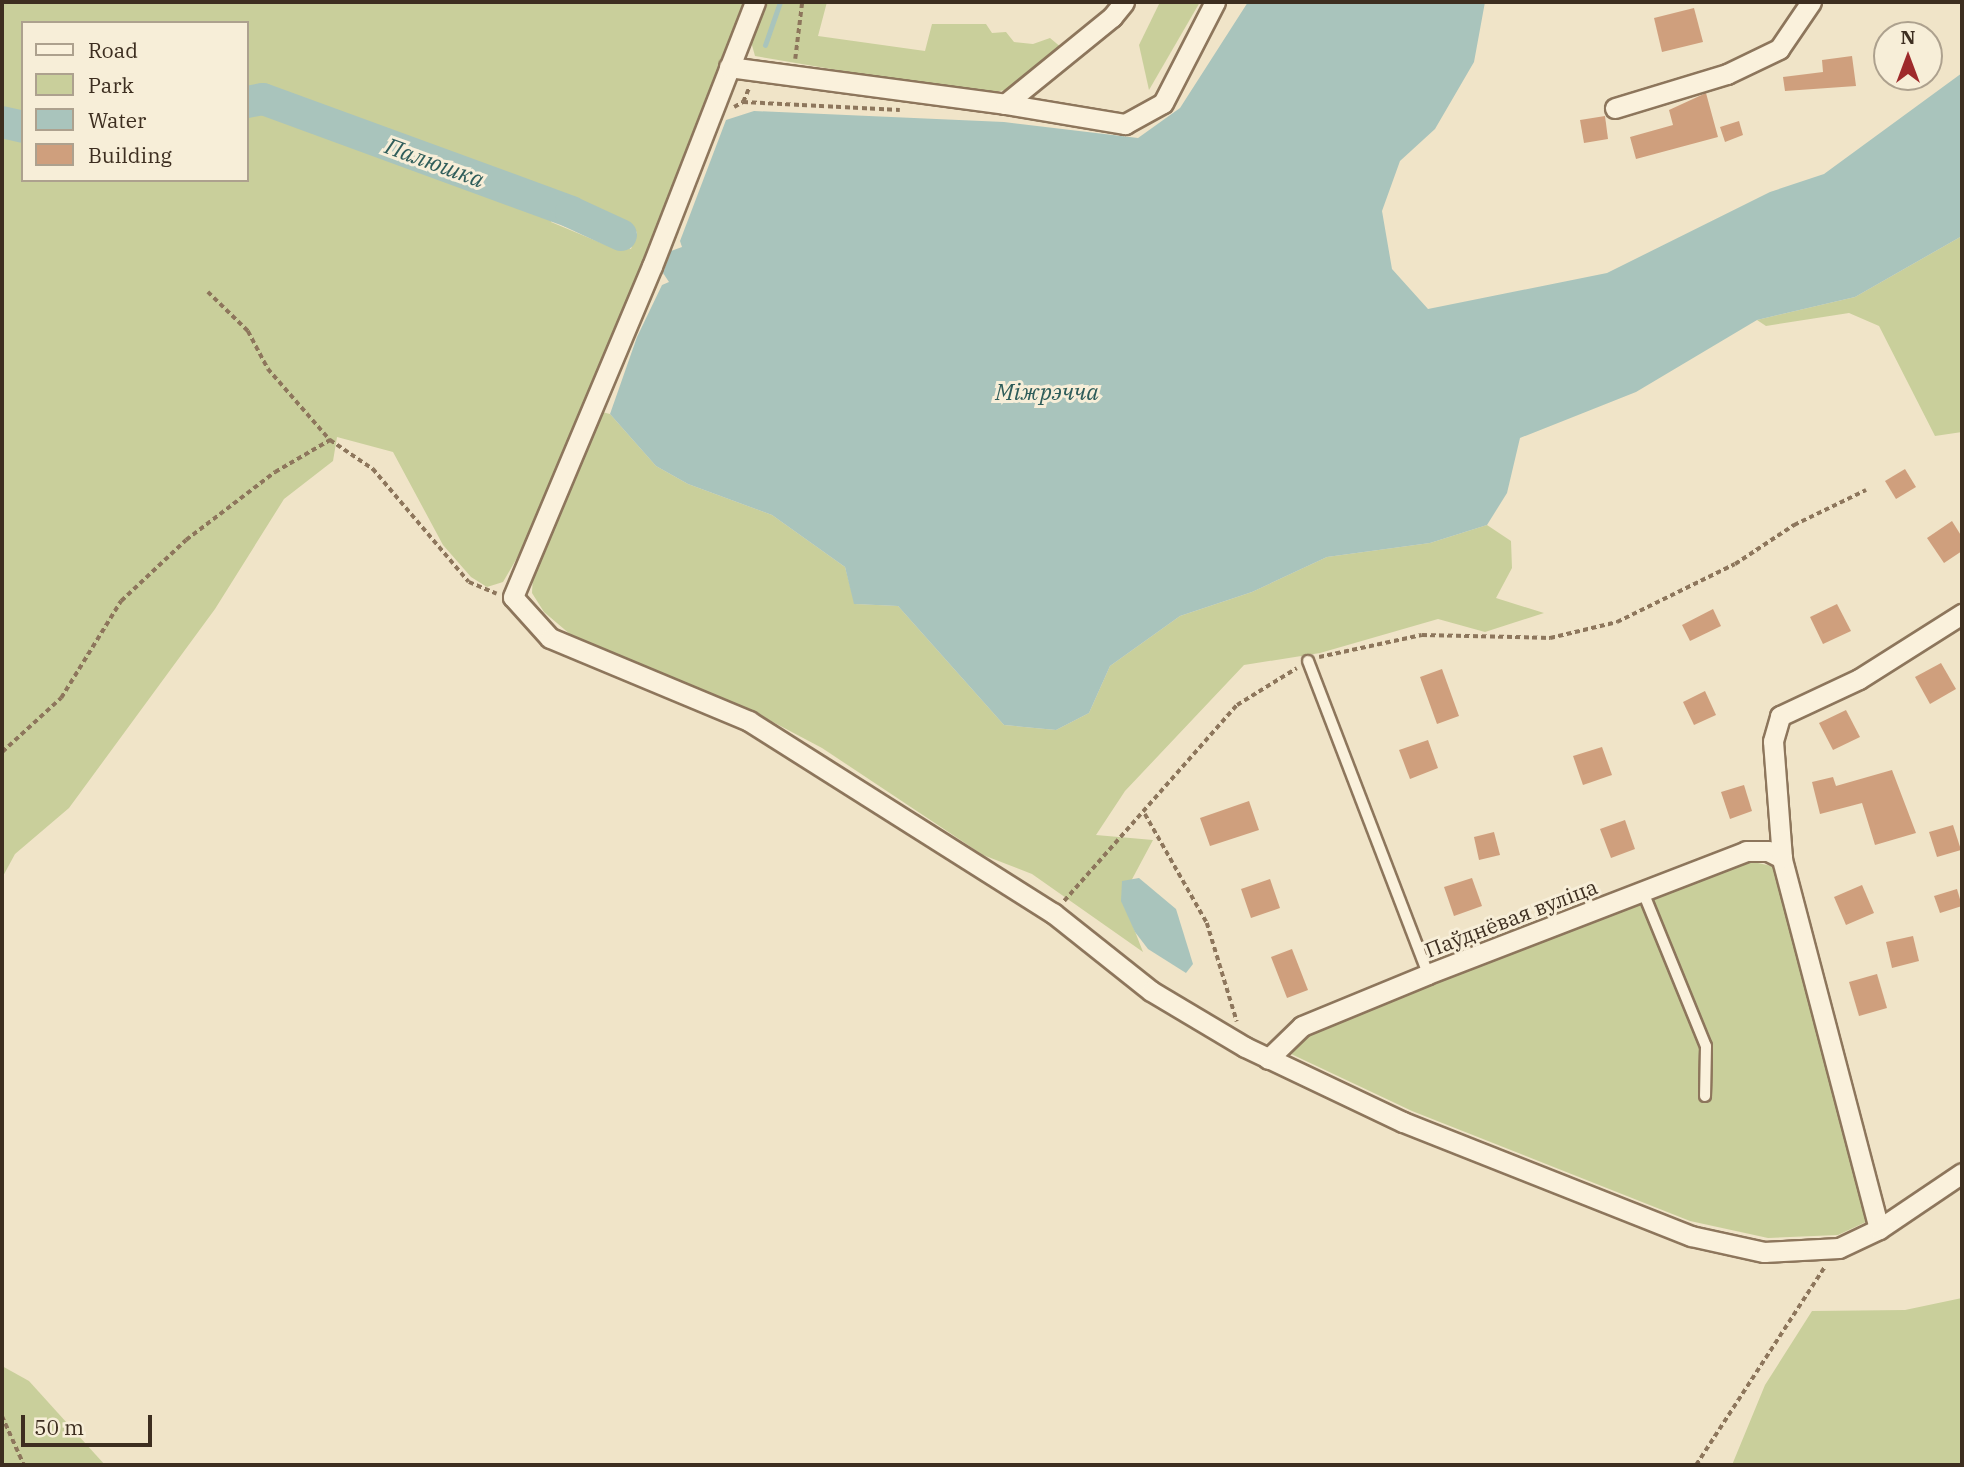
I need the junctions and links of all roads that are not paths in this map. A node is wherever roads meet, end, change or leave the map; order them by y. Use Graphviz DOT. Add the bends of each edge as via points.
graph roads {
  1 [pos="755,2"];
  2 [pos="1124,2"];
  3 [pos="1215,2"];
  4 [pos="1811,2"];
  5 [pos="729,67"];
  6 [pos="1005,104"];
  7 [pos="1615,108"];
  8 [pos="1962,614"];
  9 [pos="1308,661"];
  10 [pos="1782,858"];
  11 [pos="1643,892"];
  12 [pos="1428,974"];
  13 [pos="1268,1059"];
  14 [pos="1705,1097"];
  15 [pos="1962,1173"];
  16 [pos="1879,1229"];
  1 -- 5 [label="street"];
  2 -- 6 [label="street" via="1112,17"];
  3 -- 6 [label="street" via="1163,103 1125,124"];
  4 -- 7 [label="street" via="1779,49 1727,74"];
  5 -- 6 [label="street"];
  5 -- 13 [label="street" via="652,266 513,597 550,638 749,721 1053,913 1152,991"];
  8 -- 10 [label="street" via="1858,679 1780,716 1773,741"];
  9 -- 12 [label="lane"];
  10 -- 11 [label="street, Паўднёвая вуліца" via="1768,851 1746,851"];
  10 -- 16 [label="street"];
  11 -- 12 [label="street, Паўднёвая вуліца"];
  11 -- 14 [label="lane" via="1706,1045"];
  12 -- 13 [label="street, Паўднёвая вуліца" via="1302,1026"];
  13 -- 16 [label="street" via="1404,1122 1691,1236 1764,1252 1839,1248"];
  15 -- 16 [label="street"];
}
